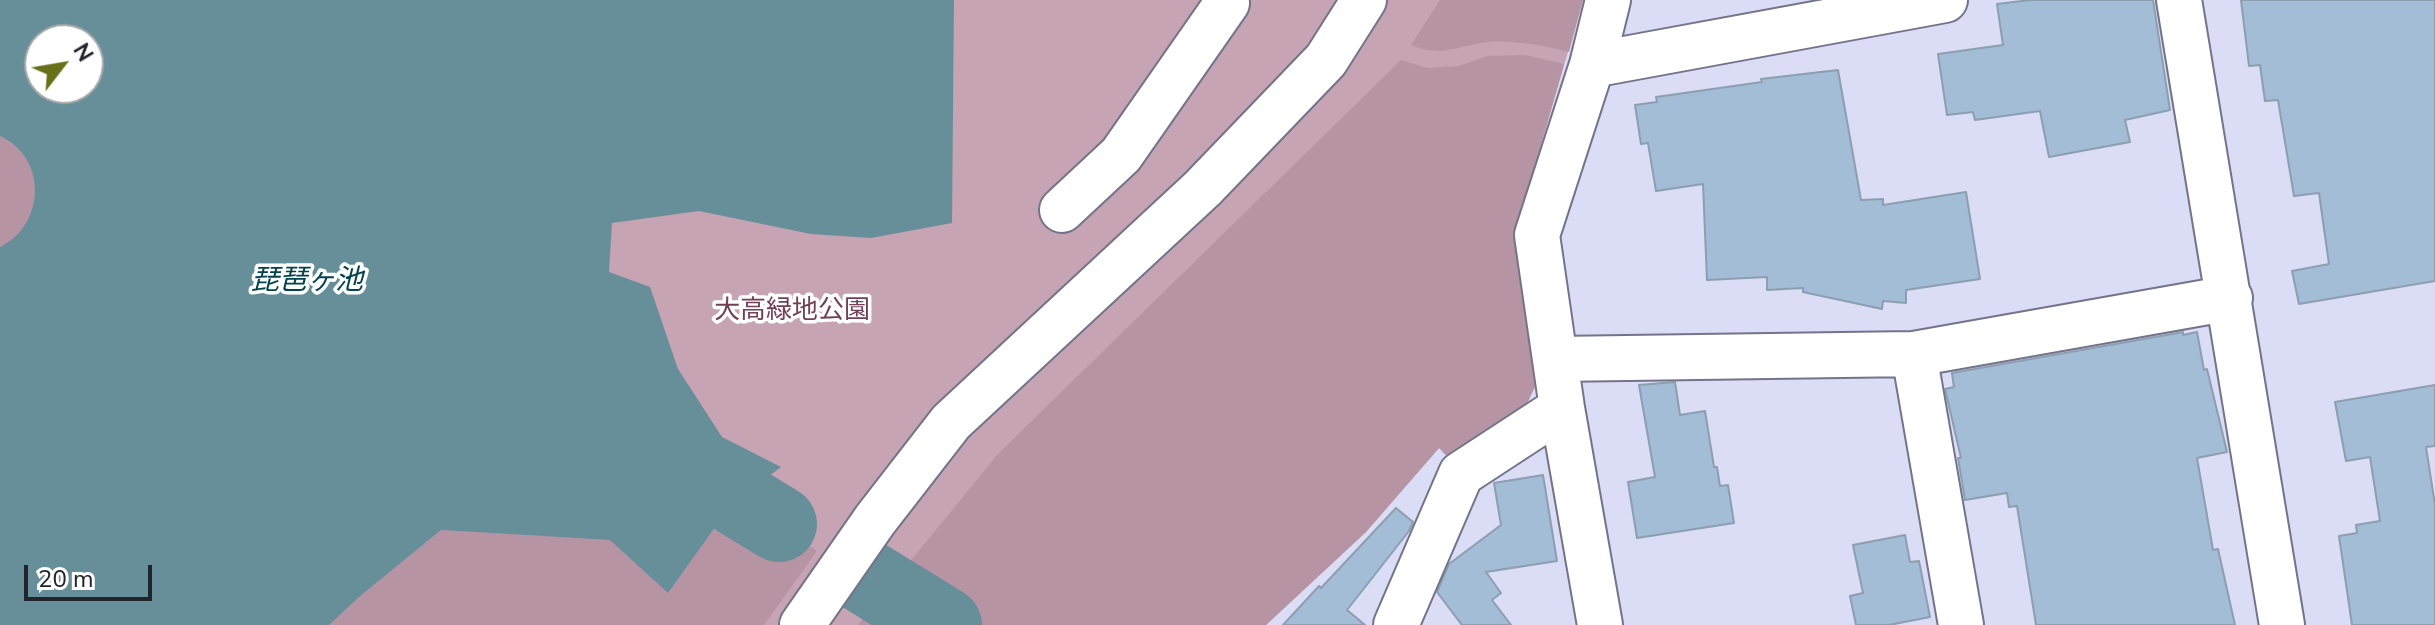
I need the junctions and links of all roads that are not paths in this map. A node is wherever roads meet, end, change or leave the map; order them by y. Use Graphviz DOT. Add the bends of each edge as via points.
graph roads {
  1 [pos="1364,0"];
  2 [pos="1608,0"];
  3 [pos="1945,0"];
  4 [pos="2179,0"];
  5 [pos="1227,3"];
  6 [pos="1592,65"];
  7 [pos="1062,210"];
  8 [pos="2230,298"];
  9 [pos="1914,354"];
  10 [pos="1555,359"];
  11 [pos="1562,408"];
  12 [pos="802,625"];
  13 [pos="1396,625"];
  14 [pos="1600,625"];
  15 [pos="1961,625"];
  16 [pos="2282,625"];
  1 -- 12 [label="street" via="1326,60 1203,188 951,422"];
  2 -- 6 [label="street"];
  3 -- 6 [label="street"];
  4 -- 8 [label="street"];
  5 -- 7 [label="street" via="1121,155"];
  6 -- 10 [label="street" via="1537,235"];
  8 -- 9 [label="street"];
  8 -- 16 [label="street"];
  9 -- 10 [label="street"];
  9 -- 15 [label="street"];
  10 -- 11 [label="street"];
  11 -- 13 [label="street" via="1461,474"];
  11 -- 14 [label="street"];
}
